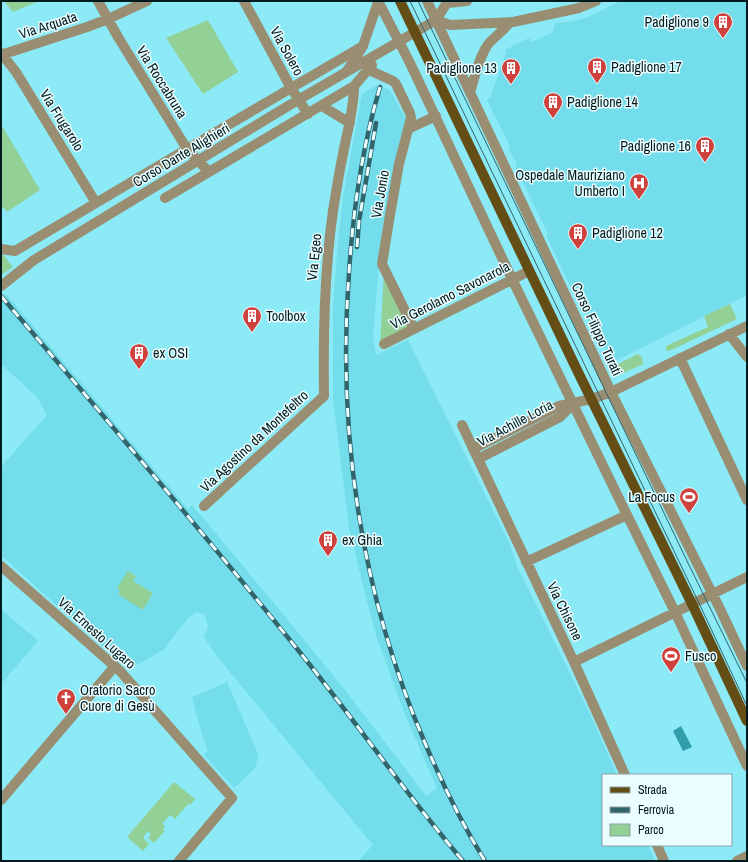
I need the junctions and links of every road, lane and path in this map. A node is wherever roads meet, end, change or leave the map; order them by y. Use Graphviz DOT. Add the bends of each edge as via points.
graph roads {
  1 [pos="98,1"];
  2 [pos="147,1"];
  3 [pos="244,1"];
  4 [pos="378,1"];
  5 [pos="400,1"];
  6 [pos="427,1"];
  7 [pos="467,1"];
  8 [pos="596,1"];
  9 [pos="448,2"];
  10 [pos="108,19"];
  11 [pos="436,20"];
  12 [pos="510,22"];
  13 [pos="414,32"];
  14 [pos="399,41"];
  15 [pos="363,46"];
  16 [pos="379,53"];
  17 [pos="1,55"];
  18 [pos="357,56"];
  19 [pos="344,57"];
  20 [pos="369,70"];
  21 [pos="346,72"];
  22 [pos="354,86"];
  23 [pos="291,88"];
  24 [pos="470,93"];
  25 [pos="298,100"];
  26 [pos="322,106"];
  27 [pos="308,114"];
  28 [pos="436,116"];
  29 [pos="350,123"];
  30 [pos="408,129"];
  31 [pos="187,149"];
  32 [pos="198,161"];
  33 [pos="209,172"];
  34 [pos="165,198"];
  35 [pos="96,203"];
  36 [pos="1,249"];
  37 [pos="529,271"];
  38 [pos="512,279"];
  39 [pos="1,286"];
  40 [pos="747,326"];
  41 [pos="414,329"];
  42 [pos="729,334"];
  43 [pos="384,344"];
  44 [pos="747,357"];
  45 [pos="680,358"];
  46 [pos="611,392"];
  47 [pos="324,396"];
  48 [pos="592,399"];
  49 [pos="574,404"];
  50 [pos="462,425"];
  51 [pos="473,449"];
  52 [pos="478,459"];
  53 [pos="747,500"];
  54 [pos="204,506"];
  55 [pos="627,515"];
  56 [pos="526,562"];
  57 [pos="2,569"];
  58 [pos="747,576"];
  59 [pos="712,594"];
  60 [pos="692,604"];
  61 [pos="675,612"];
  62 [pos="574,662"];
  63 [pos="115,666"];
  64 [pos="747,666"];
  65 [pos="747,721"];
  66 [pos="747,766"];
  67 [pos="625,774"];
  68 [pos="1,800"];
  69 [pos="657,846"];
  70 [pos="747,856"];
  71 [pos="179,861"];
  72 [pos="664,861"];
  73 [pos="737,861"];
  1 -- 10 [label="street, Via Roccabruna"];
  2 -- 10 [label="street, Via Arquata"];
  3 -- 23 [label="street, Via Solero"];
  4 -- 14 [label="street"];
  4 -- 15 [label="street"];
  5 -- 13 [label="main road"];
  6 -- 11 [label="street, Corso Filippo Turati"];
  7 -- 9 [label="street"];
  8 -- 12 [label="street" via="579,8"];
  9 -- 11 [label="street"];
  10 -- 17 [label="street, Via Arquata"];
  10 -- 31 [label="street, Via Roccabruna"];
  11 -- 12 [label="street" via="450,25"];
  11 -- 13 [label="street, Corso Dante Alighieri"];
  11 -- 24 [label="street, Corso Filippo Turati"];
  12 -- 24 [label="street" via="489,43"];
  13 -- 14 [label="street, Corso Dante Alighieri"];
  13 -- 37 [label="main road"];
  14 -- 16 [label="street, Corso Dante Alighieri"];
  14 -- 28 [label="street"];
  15 -- 18 [label="street"];
  15 -- 19 [label="street, Corso Dante Alighieri"];
  16 -- 18 [label="street"];
  16 -- 20 [label="street, Corso Dante Alighieri"];
  16 -- 21 [label="street, Corso Dante Alighieri"];
  17 -- 35 [label="street, Via Frugarolo" via="16,72"];
  18 -- 19 [label="street"];
  18 -- 21 [label="street"];
  19 -- 23 [label="street, Corso Dante Alighieri"];
  20 -- 22 [label="street, Corso Dante Alighieri"];
  20 -- 30 [label="street, Via Jonio" via="396,84 410,113"];
  21 -- 25 [label="street, Corso Dante Alighieri"];
  22 -- 26 [label="street, Corso Dante Alighieri"];
  22 -- 29 [label="street, Via Egeo"];
  23 -- 25 [label="street, Via Solero"];
  23 -- 31 [label="street, Corso Dante Alighieri"];
  24 -- 46 [label="street, Corso Filippo Turati"];
  25 -- 27 [label="street, Via Solero"];
  25 -- 32 [label="street, Corso Dante Alighieri"];
  26 -- 27 [label="street, Corso Dante Alighieri"];
  26 -- 29 [label="street"];
  27 -- 33 [label="street, Corso Dante Alighieri"];
  28 -- 30 [label="street"];
  28 -- 38 [label="street"];
  29 -- 47 [label="street, Via Egeo" via="335,197 328,250 323,324"];
  30 -- 41 [label="street, Via Jonio" via="382,264"];
  31 -- 32 [label="street, Via Roccabruna"];
  31 -- 35 [label="street, Corso Dante Alighieri"];
  32 -- 33 [label="street, Via Roccabruna"];
  32 -- 39 [label="street, Corso Dante Alighieri" via="34,260"];
  33 -- 34 [label="street, Corso Dante Alighieri"];
  35 -- 36 [label="street, Corso Dante Alighieri" via="15,252"];
  37 -- 38 [label="street, Via Gerolamo Savonarola"];
  37 -- 48 [label="main road"];
  38 -- 41 [label="street, Via Gerolamo Savonarola"];
  38 -- 49 [label="street"];
  40 -- 42 [label="street, Via Achille Loria"];
  41 -- 43 [label="street, Via Gerolamo Savonarola"];
  42 -- 44 [label="street"];
  42 -- 45 [label="street, Via Achille Loria"];
  45 -- 46 [label="street, Via Achille Loria"];
  45 -- 53 [label="street"];
  46 -- 48 [label="street, Via Achille Loria"];
  46 -- 59 [label="street, Corso Filippo Turati"];
  47 -- 54 [label="street, Via Agostino da Montefeltro"];
  48 -- 49 [label="street, Via Achille Loria"];
  48 -- 60 [label="main road"];
  49 -- 51 [label="street, Via Achille Loria" via="558,406"];
  49 -- 52 [label="street, Via Achille Loria" via="560,417"];
  49 -- 55 [label="street"];
  50 -- 51 [label="street, Via Achille Loria"];
  51 -- 52 [label="street, Via Achille Loria"];
  52 -- 56 [label="street, Via Chisone"];
  55 -- 56 [label="street"];
  55 -- 61 [label="street"];
  56 -- 62 [label="street, Via Chisone"];
  57 -- 63 [label="street, Via Ernesto Lugaro"];
  58 -- 59 [label="street"];
  59 -- 60 [label="street"];
  59 -- 64 [label="street, Corso Filippo Turati"];
  60 -- 61 [label="street"];
  60 -- 65 [label="main road"];
  61 -- 62 [label="street"];
  61 -- 66 [label="street"];
  62 -- 67 [label="street, Via Chisone"];
  63 -- 68 [label="street"];
  63 -- 71 [label="street, Via Ernesto Lugaro" via="232,798"];
  69 -- 72 [label="street"];
  70 -- 73 [label="street"];
}
